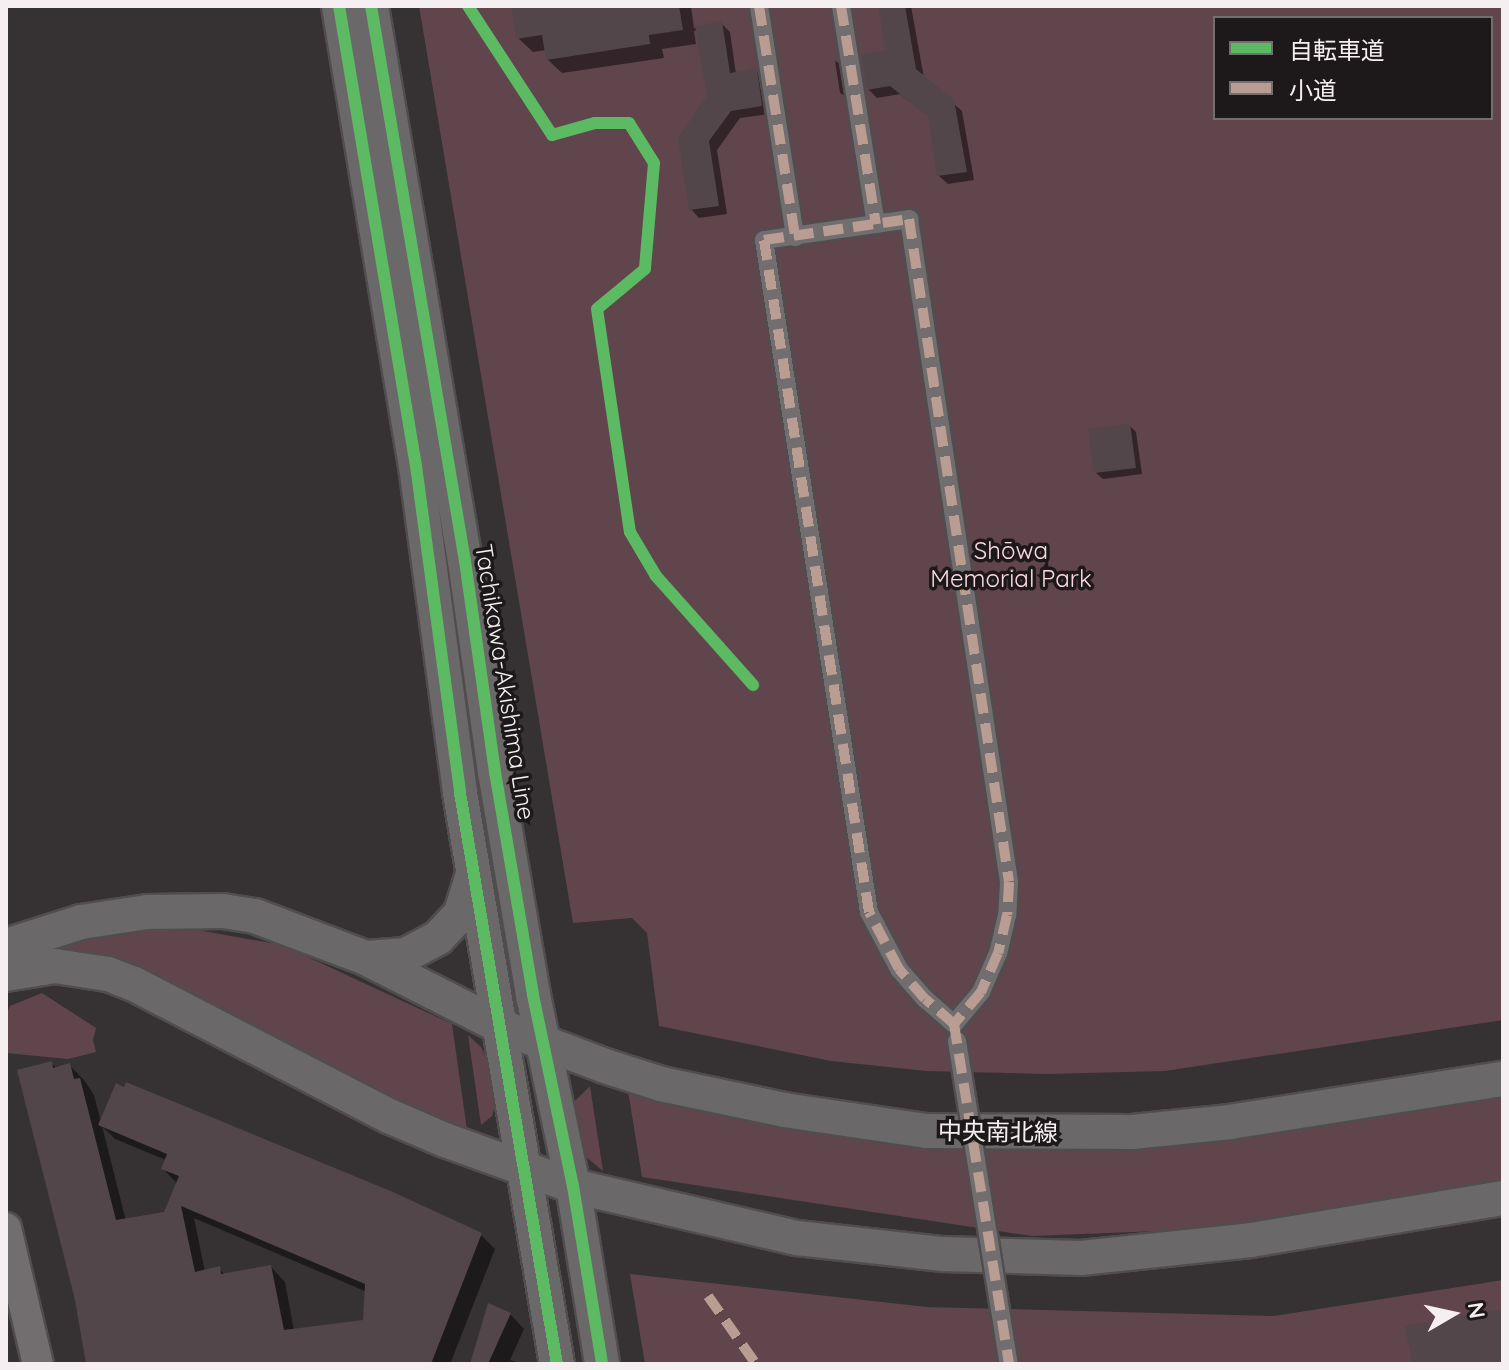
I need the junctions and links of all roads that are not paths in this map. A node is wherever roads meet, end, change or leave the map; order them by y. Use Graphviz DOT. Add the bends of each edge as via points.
graph roads {
  1 [pos="339,6"];
  2 [pos="371,6"];
  3 [pos="759,6"];
  4 [pos="841,6"];
  5 [pos="876,224"];
  6 [pos="795,237"];
  7 [pos="474,869"];
  8 [pos="6,946"];
  9 [pos="366,958"];
  10 [pos="6,974"];
  11 [pos="502,1027"];
  12 [pos="956,1033"];
  13 [pos="543,1044"];
  14 [pos="1503,1079"];
  15 [pos="522,1169"];
  16 [pos="573,1186"];
  17 [pos="1503,1198"];
  18 [pos="6,1228"];
  19 [pos="38,1364"];
  20 [pos="557,1364"];
  21 [pos="602,1364"];
  22 [pos="1009,1364"];
  1 -- 7 [label="main road" via="416,466"];
  2 -- 13 [label="main road, Tachikawa-Akishima Line"];
  3 -- 6 [label="street"];
  4 -- 5 [label="street"];
  5 -- 6 [label="street"];
  5 -- 12 [label="street" via="909,219 1009,882 998,953"];
  6 -- 12 [label="street" via="764,240 869,912 899,969"];
  7 -- 9 [label="main road" via="461,913 438,938 406,955"];
  7 -- 11 [label="main road"];
  8 -- 9 [label="main road, 中央南北線" via="112,916 223,911 288,925"];
  9 -- 11 [label="main road, 中央南北線"];
  10 -- 15 [label="main road" via="55,966 108,974 389,1116"];
  11 -- 13 [label="main road, 中央南北線"];
  11 -- 15 [label="main road"];
  12 -- 22 [label="street, bridge"];
  13 -- 14 [label="main road, 中央南北線" via="661,1084 784,1110 926,1131 1132,1132"];
  13 -- 16 [label="main road, Tachikawa-Akishima Line"];
  15 -- 16 [label="main road"];
  15 -- 20 [label="main road"];
  16 -- 17 [label="main road" via="797,1238 943,1254 1081,1258 1251,1240"];
  16 -- 21 [label="main road, Tachikawa-Akishima Line"];
  18 -- 19 [label="street"];
}
